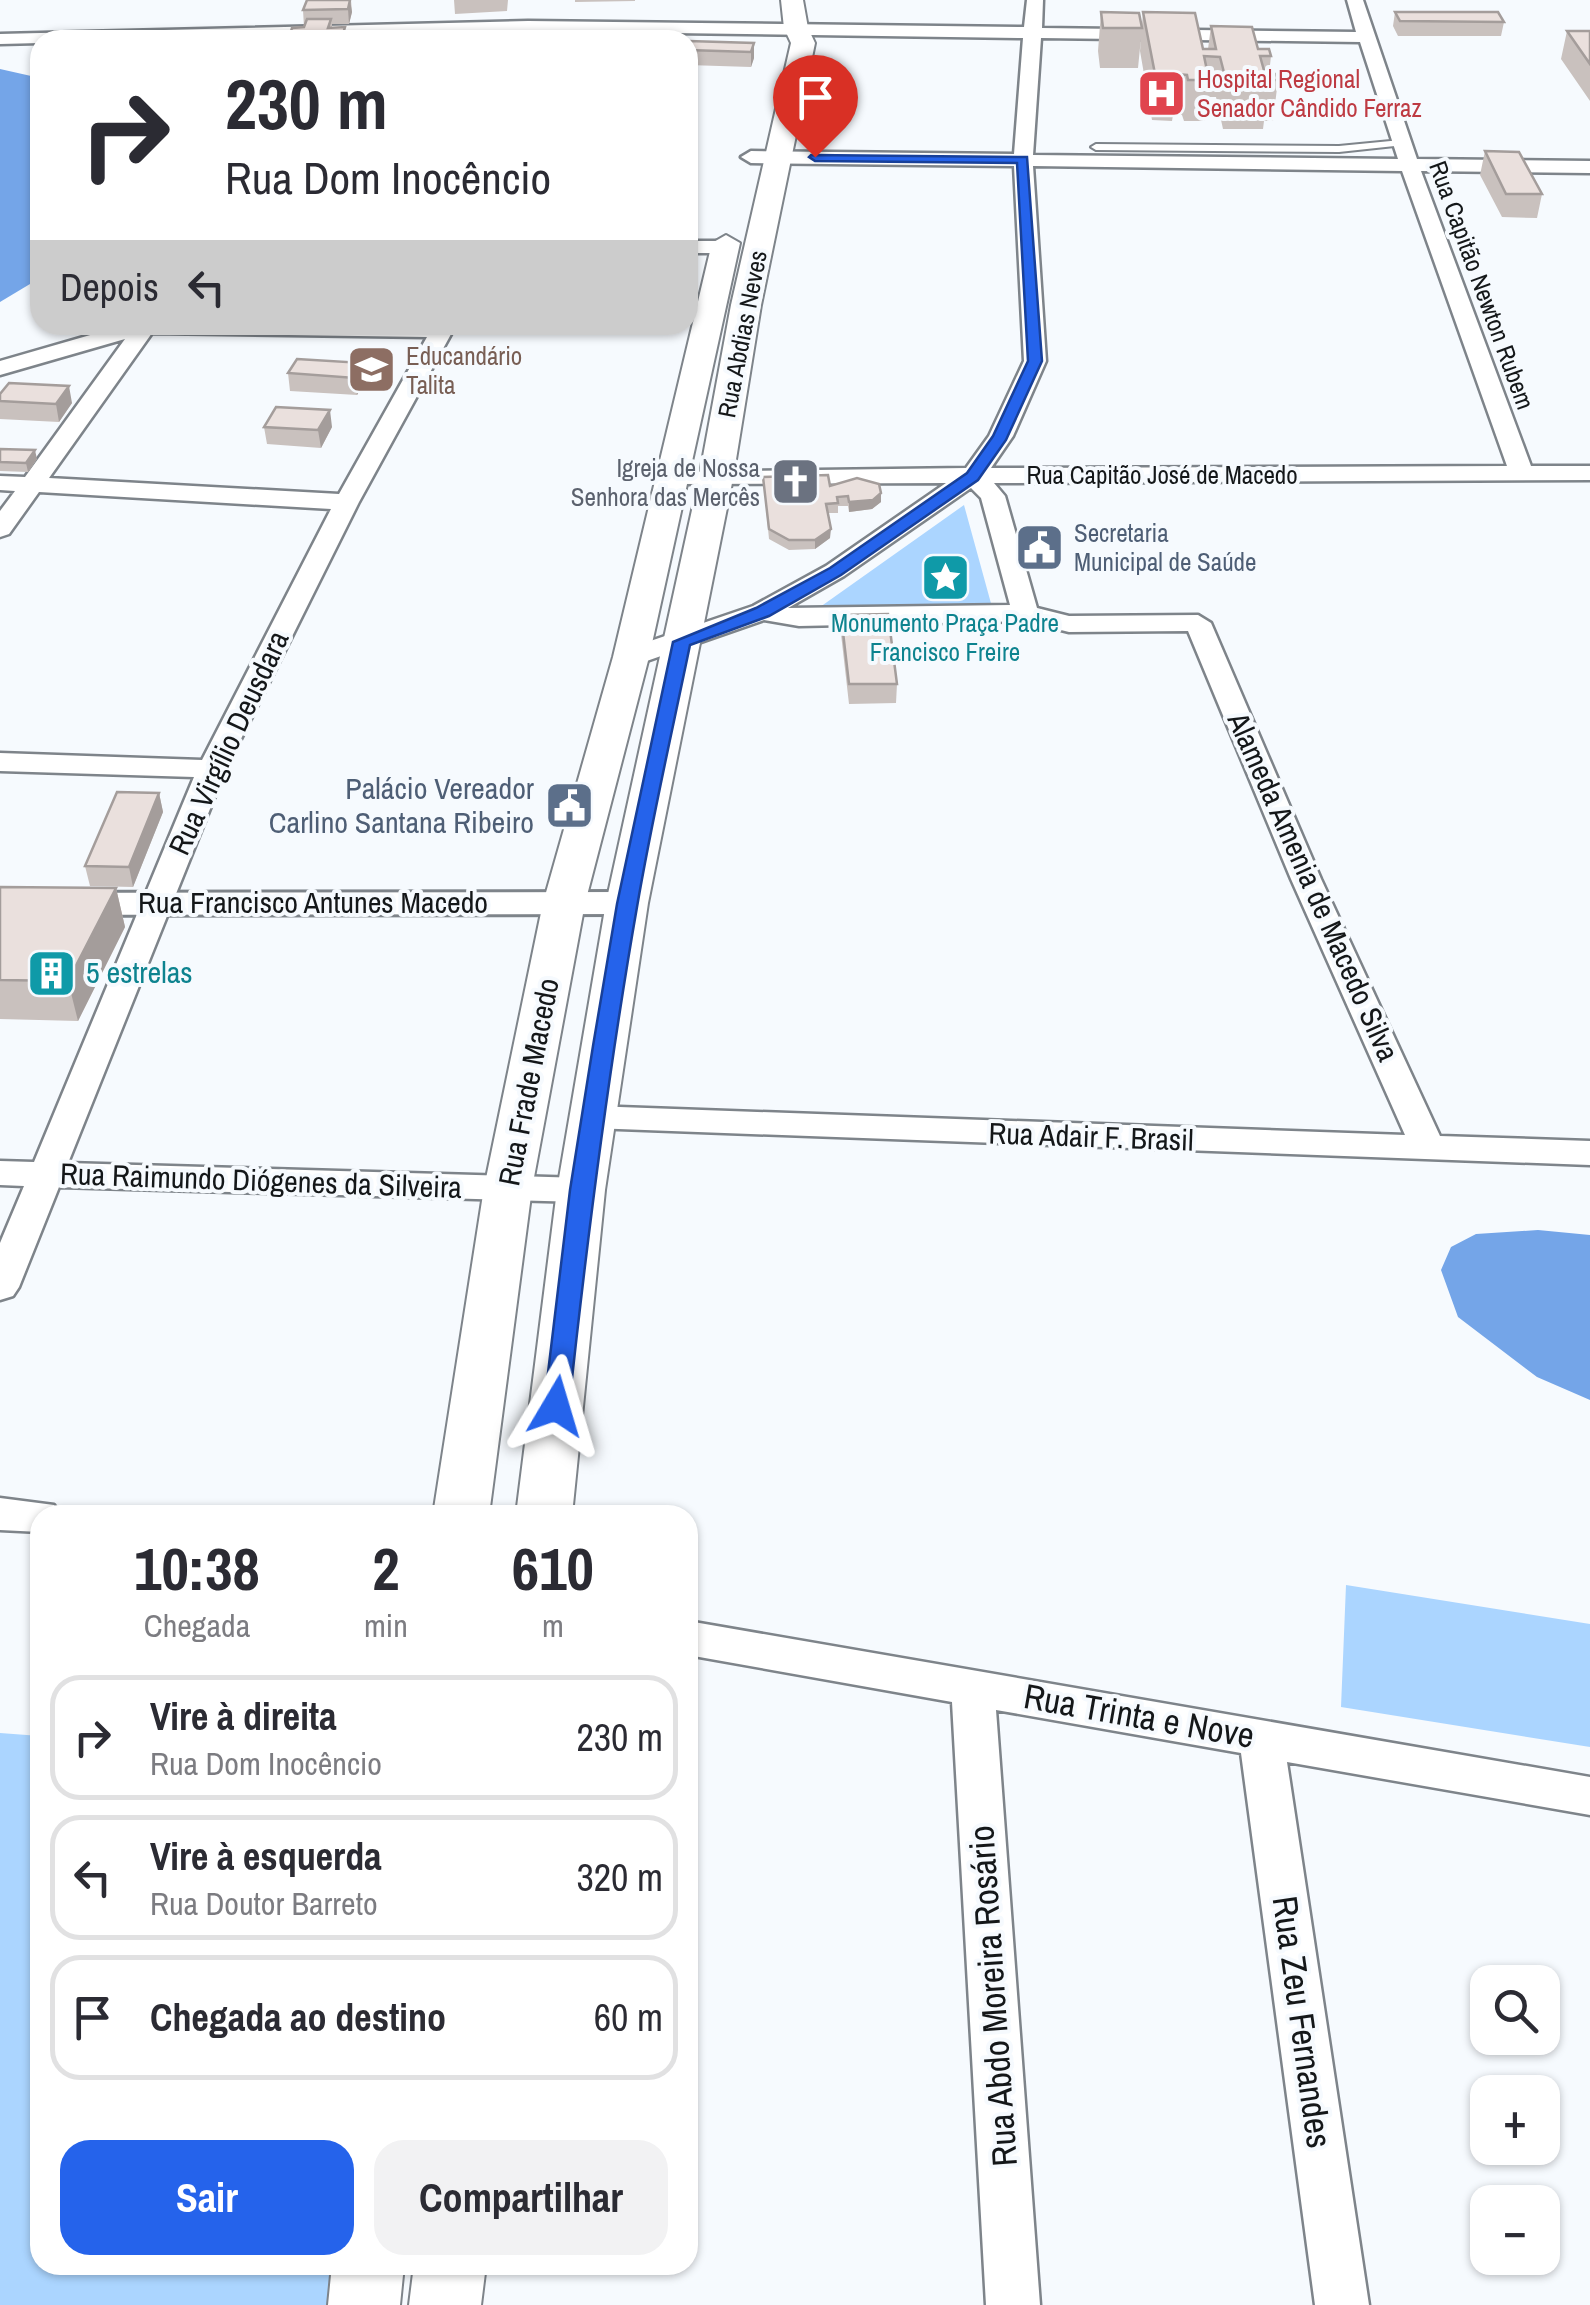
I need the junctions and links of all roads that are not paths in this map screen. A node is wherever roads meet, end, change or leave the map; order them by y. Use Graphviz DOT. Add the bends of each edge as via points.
graph roads {
  1 [pos="1035,0"];
  2 [pos="1355,0"];
  3 [pos="794,14"];
  4 [pos="528,26"];
  5 [pos="553,27"];
  6 [pos="281,28"];
  7 [pos="231,30"];
  8 [pos="1032,33"];
  9 [pos="1366,37"];
  10 [pos="30,38"];
  11 [pos="4,39"];
  12 [pos="1096,146"];
  13 [pos="1405,154"];
  14 [pos="766,157"];
  15 [pos="1023,160"];
  16 [pos="1590,166"];
  17 [pos="698,247"];
  18 [pos="724,248"];
  19 [pos="713,304"];
  20 [pos="746,305"];
  21 [pos="112,335"];
  22 [pos="139,335"];
  23 [pos="439,335"];
  24 [pos="0,368"];
  25 [pos="1590,473"];
  26 [pos="1522,474"];
  27 [pos="972,476"];
  28 [pos="674,477"];
  29 [pos="716,478"];
  30 [pos="0,484"];
  31 [pos="32,484"];
  32 [pos="347,502"];
  33 [pos="0,528"];
  34 [pos="762,612"];
  35 [pos="1025,613"];
  36 [pos="682,642"];
  37 [pos="631,657"];
  38 [pos="0,762"];
  39 [pos="212,769"];
  40 [pos="155,903"];
  41 [pos="564,903"];
  42 [pos="0,904"];
  43 [pos="627,904"];
  44 [pos="592,1117"];
  45 [pos="1429,1150"];
  46 [pos="1590,1153"];
  47 [pos="0,1173"];
  48 [pos="44,1175"];
  49 [pos="508,1188"];
  50 [pos="581,1190"];
  51 [pos="0,1286"];
  52 [pos="462,1505"];
  53 [pos="545,1505"];
  54 [pos="0,1514"];
  55 [pos="30,1516"];
  56 [pos="698,1640"];
  57 [pos="973,1686"];
  58 [pos="1261,1739"];
  59 [pos="1590,1796"];
  60 [pos="367,2275"];
  61 [pos="449,2275"];
  62 [pos="364,2305"];
  63 [pos="445,2305"];
  64 [pos="1012,2305"];
  65 [pos="1342,2305"];
  1 -- 8 [label="street"];
  2 -- 9 [label="street, Rua Capitão Newton Rubem"];
  3 -- 5 [label="street"];
  3 -- 8 [label="street"];
  3 -- 14 [label="main road, Rua Abdias Neves" via="782,44"];
  4 -- 5 [label="street"];
  4 -- 6 [label="street"];
  6 -- 7 [label="street"];
  8 -- 9 [label="street"];
  8 -- 15 [label="street"];
  9 -- 13 [label="street, Rua Capitão Newton Rubem"];
  10 -- 11 [label="street"];
  12 -- 13 [label="lane"];
  13 -- 15 [label="street"];
  13 -- 16 [label="street"];
  13 -- 26 [label="street, Rua Capitão Newton Rubem"];
  14 -- 15 [label="street"];
  14 -- 18 [label="main road, Rua Abdias Neves" via="738,202"];
  14 -- 20 [label="main road, Rua Abdias Neves"];
  15 -- 27 [label="street" via="1035,361 1001,436"];
  17 -- 18 [label="street"];
  18 -- 19 [label="main road, Rua Abdias Neves"];
  19 -- 20 [label="main road"];
  19 -- 28 [label="main road, Rua Abdias Neves"];
  20 -- 29 [label="main road, Rua Abdias Neves"];
  21 -- 24 [label="street"];
  22 -- 31 [label="street"];
  23 -- 32 [label="street, Rua Virgílio Deusdara"];
  25 -- 26 [label="street, Rua Capitão José de Macedo"];
  26 -- 27 [label="street, Rua Capitão José de Macedo"];
  27 -- 29 [label="street, Rua Capitão José de Macedo"];
  27 -- 34 [label="street" via="836,571"];
  27 -- 35 [label="street" via="993,496"];
  28 -- 29 [label="street, Rua Capitão José de Macedo"];
  28 -- 37 [label="main road, Rua Abdias Neves"];
  29 -- 36 [label="main road, Rua Abdias Neves"];
  30 -- 31 [label="street"];
  31 -- 32 [label="street"];
  31 -- 33 [label="street"];
  32 -- 39 [label="street, Rua Virgílio Deusdara"];
  34 -- 35 [label="street" via="799,618"];
  34 -- 36 [label="street"];
  35 -- 45 [label="street, Alameda Amenia de Macedo Silva" via="1069,624 1198,623"];
  36 -- 37 [label="street"];
  36 -- 43 [label="main road"];
  37 -- 41 [label="main road, Rua Frade Macedo"];
  38 -- 39 [label="street"];
  39 -- 40 [label="street, Rua Virgílio Deusdara"];
  40 -- 41 [label="street, Rua Francisco Antunes Macedo"];
  40 -- 42 [label="street, Rua Francisco Antunes Macedo"];
  40 -- 48 [label="street, Rua Virgílio Deusdara"];
  41 -- 43 [label="street, Rua Francisco Antunes Macedo"];
  41 -- 49 [label="main road, Rua Frade Macedo"];
  43 -- 44 [label="main road"];
  44 -- 45 [label="street, Rua Adair F. Brasil"];
  44 -- 50 [label="main road"];
  45 -- 46 [label="street, Rua Adair F. Brasil"];
  47 -- 48 [label="street, Rua Raimundo Diógenes da Silveira"];
  48 -- 49 [label="street, Rua Raimundo Diógenes da Silveira"];
  48 -- 51 [label="street, Rua Virgílio Deusdara"];
  49 -- 50 [label="street, Rua Raimundo Diógenes da Silveira"];
  49 -- 52 [label="main road, Rua Frade Macedo"];
  50 -- 53 [label="main road"];
  54 -- 55 [label="street"];
  56 -- 57 [label="street, Rua Trinta e Nove"];
  57 -- 58 [label="street, Rua Trinta e Nove"];
  57 -- 64 [label="street, Rua Abdo Moreira Rosário"];
  58 -- 59 [label="street, Rua Trinta e Nove"];
  58 -- 65 [label="street, Rua Zeu Fernandes"];
  60 -- 62 [label="main road"];
  61 -- 63 [label="main road"];
}
